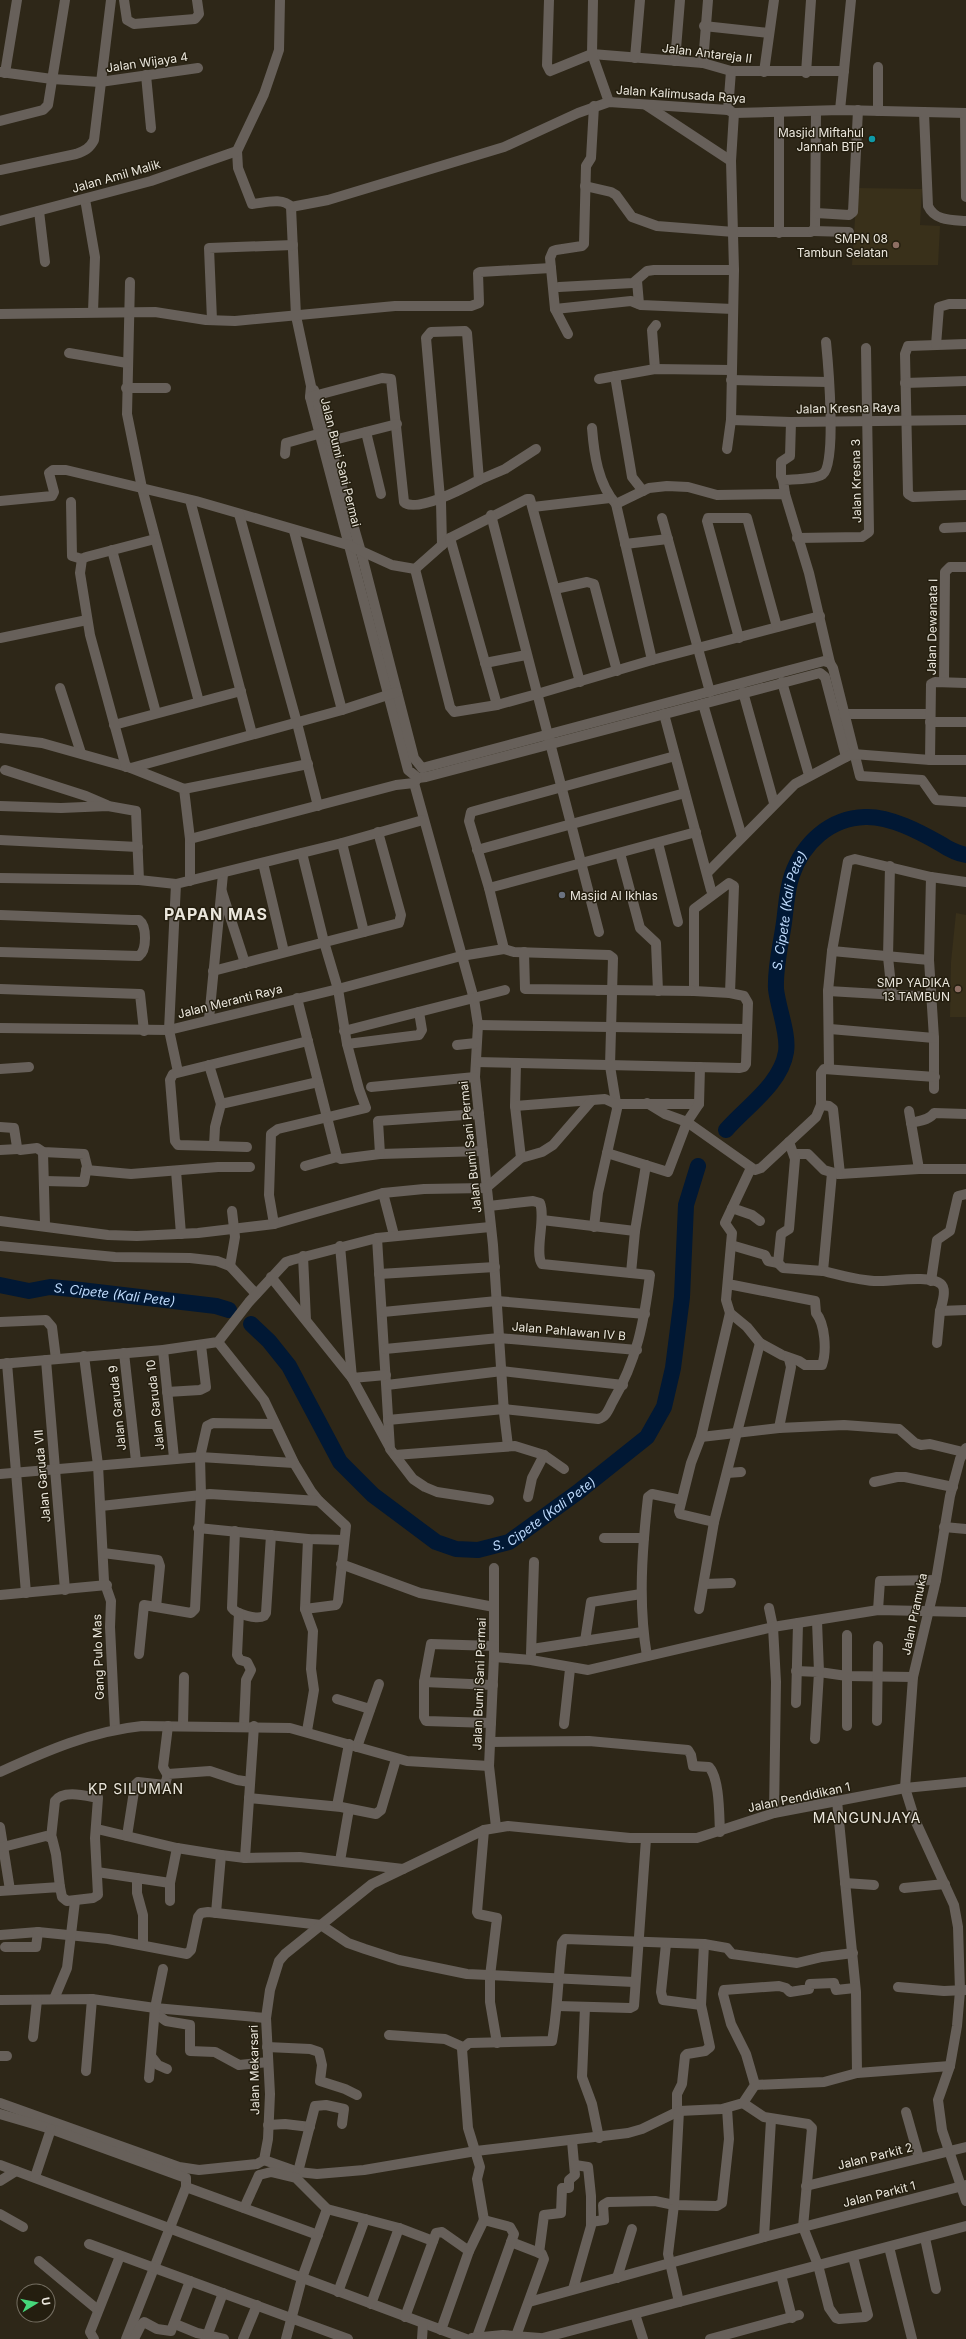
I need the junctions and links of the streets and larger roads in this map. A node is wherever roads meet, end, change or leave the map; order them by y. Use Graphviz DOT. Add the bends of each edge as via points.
graph roads {
  1 [pos="17,0"];
  2 [pos="65,0"];
  3 [pos="111,0"];
  4 [pos="124,0"];
  5 [pos="197,0"];
  6 [pos="280,0"];
  7 [pos="549,0"];
  8 [pos="593,0"];
  9 [pos="640,0"];
  10 [pos="680,0"];
  11 [pos="708,0"];
  12 [pos="774,0"];
  13 [pos="811,0"];
  14 [pos="851,0"];
  15 [pos="704,26"];
  16 [pos="769,33"];
  17 [pos="592,54"];
  18 [pos="634,58"];
  19 [pos="675,61"];
  20 [pos="703,63"];
  21 [pos="878,67"];
  22 [pos="198,68"];
  23 [pos="731,71"];
  24 [pos="844,71"];
  25 [pos="2,72"];
  26 [pos="764,72"];
  27 [pos="806,73"];
  28 [pos="146,75"];
  29 [pos="52,79"];
  30 [pos="100,82"];
  31 [pos="609,102"];
  32 [pos="644,104"];
  33 [pos="594,106"];
  34 [pos="840,110"];
  35 [pos="858,110"];
  36 [pos="816,111"];
  37 [pos="878,111"];
  38 [pos="731,112"];
  39 [pos="779,112"];
  40 [pos="924,113"];
  41 [pos="965,113"];
  42 [pos="0,121"];
  43 [pos="151,128"];
  44 [pos="238,151"];
  45 [pos="731,161"];
  46 [pos="0,170"];
  47 [pos="585,186"];
  48 [pos="966,197"];
  49 [pos="85,199"];
  50 [pos="291,207"];
  51 [pos="39,211"];
  52 [pos="816,213"];
  53 [pos="0,221"];
  54 [pos="966,221"];
  55 [pos="813,231"];
  56 [pos="734,232"];
  57 [pos="849,232"];
  58 [pos="778,233"];
  59 [pos="293,245"];
  60 [pos="45,262"];
  61 [pos="551,268"];
  62 [pos="734,270"];
  63 [pos="637,281"];
  64 [pos="130,282"];
  65 [pos="559,287"];
  66 [pos="639,304"];
  67 [pos="966,304"];
  68 [pos="555,309"];
  69 [pos="733,309"];
  70 [pos="93,312"];
  71 [pos="128,312"];
  72 [pos="0,314"];
  73 [pos="296,316"];
  74 [pos="212,320"];
  75 [pos="656,325"];
  76 [pos="568,334"];
  77 [pos="826,342"];
  78 [pos="966,344"];
  79 [pos="936,345"];
  80 [pos="866,348"];
  81 [pos="69,353"];
  82 [pos="127,363"];
  83 [pos="655,369"];
  84 [pos="731,375"];
  85 [pos="615,376"];
  86 [pos="598,379"];
  87 [pos="966,381"];
  88 [pos="829,382"];
  89 [pos="905,383"];
  90 [pos="126,388"];
  91 [pos="166,388"];
  92 [pos="314,396"];
  93 [pos="731,420"];
  94 [pos="868,420"];
  95 [pos="966,420"];
  96 [pos="830,421"];
  97 [pos="906,421"];
  98 [pos="791,422"];
  99 [pos="396,424"];
  100 [pos="592,428"];
  101 [pos="366,432"];
  102 [pos="326,435"];
  103 [pos="536,449"];
  104 [pos="727,449"];
  105 [pos="285,454"];
  106 [pos="479,480"];
  107 [pos="783,480"];
  108 [pos="142,488"];
  109 [pos="643,491"];
  110 [pos="381,494"];
  111 [pos="785,494"];
  112 [pos="966,495"];
  113 [pos="440,498"];
  114 [pos="190,500"];
  115 [pos="0,501"];
  116 [pos="613,501"];
  117 [pos="71,502"];
  118 [pos="338,504"];
  119 [pos="349,507"];
  120 [pos="533,507"];
  121 [pos="239,514"];
  122 [pos="491,515"];
  123 [pos="662,518"];
  124 [pos="966,527"];
  125 [pos="944,528"];
  126 [pos="294,531"];
  127 [pos="450,538"];
  128 [pos="668,538"];
  129 [pos="797,538"];
  130 [pos="155,539"];
  131 [pos="625,544"];
  132 [pos="348,545"];
  133 [pos="442,545"];
  134 [pos="112,550"];
  135 [pos="362,552"];
  136 [pos="82,559"];
  137 [pos="966,566"];
  138 [pos="414,569"];
  139 [pos="555,589"];
  140 [pos="820,616"];
  141 [pos="87,620"];
  142 [pos="777,628"];
  143 [pos="0,638"];
  144 [pos="739,638"];
  145 [pos="698,648"];
  146 [pos="526,655"];
  147 [pos="652,660"];
  148 [pos="485,663"];
  149 [pos="830,663"];
  150 [pos="618,671"];
  151 [pos="580,682"];
  152 [pos="782,682"];
  153 [pos="944,682"];
  154 [pos="966,683"];
  155 [pos="60,688"];
  156 [pos="241,690"];
  157 [pos="710,692"];
  158 [pos="743,692"];
  159 [pos="392,694"];
  160 [pos="537,694"];
  161 [pos="199,702"];
  162 [pos="703,704"];
  163 [pos="497,705"];
  164 [pos="342,710"];
  165 [pos="156,713"];
  166 [pos="664,714"];
  167 [pos="843,714"];
  168 [pos="930,718"];
  169 [pos="966,722"];
  170 [pos="297,723"];
  171 [pos="114,725"];
  172 [pos="252,734"];
  173 [pos="0,738"];
  174 [pos="549,740"];
  175 [pos="81,753"];
  176 [pos="675,756"];
  177 [pos="850,756"];
  178 [pos="930,760"];
  179 [pos="966,760"];
  180 [pos="308,764"];
  181 [pos="129,768"];
  182 [pos="422,768"];
  183 [pos="5,770"];
  184 [pos="809,775"];
  185 [pos="416,781"];
  186 [pos="562,788"];
  187 [pos="184,789"];
  188 [pos="685,793"];
  189 [pos="966,802"];
  190 [pos="774,803"];
  191 [pos="0,806"];
  192 [pos="108,806"];
  193 [pos="318,806"];
  194 [pos="423,820"];
  195 [pos="571,824"];
  196 [pos="378,832"];
  197 [pos="696,832"];
  198 [pos="742,838"];
  199 [pos="190,839"];
  200 [pos="0,840"];
  201 [pos="342,843"];
  202 [pos="658,843"];
  203 [pos="138,847"];
  204 [pos="477,850"];
  205 [pos="302,853"];
  206 [pos="620,853"];
  207 [pos="263,863"];
  208 [pos="582,863"];
  209 [pos="890,866"];
  210 [pos="707,873"];
  211 [pos="223,874"];
  212 [pos="931,877"];
  213 [pos="0,878"];
  214 [pos="139,880"];
  215 [pos="190,881"];
  216 [pos="966,882"];
  217 [pos="176,884"];
  218 [pos="489,888"];
  219 [pos="221,890"];
  220 [pos="711,890"];
  221 [pos="0,915"];
  222 [pos="678,922"];
  223 [pos="364,932"];
  224 [pos="599,932"];
  225 [pos="324,942"];
  226 [pos="504,949"];
  227 [pos="0,952"];
  228 [pos="284,952"];
  229 [pos="524,952"];
  230 [pos="832,952"];
  231 [pos="461,956"];
  232 [pos="888,957"];
  233 [pos="930,960"];
  234 [pos="245,962"];
  235 [pos="213,971"];
  236 [pos="0,989"];
  237 [pos="338,989"];
  238 [pos="506,990"];
  239 [pos="612,990"];
  240 [pos="658,991"];
  241 [pos="694,991"];
  242 [pos="828,991"];
  243 [pos="730,993"];
  244 [pos="892,995"];
  245 [pos="932,997"];
  246 [pos="297,998"];
  247 [pos="474,999"];
  248 [pos="419,1012"];
  249 [pos="209,1019"];
  250 [pos="478,1025"];
  251 [pos="0,1028"];
  252 [pos="612,1028"];
  253 [pos="747,1029"];
  254 [pos="830,1029"];
  255 [pos="169,1030"];
  256 [pos="144,1031"];
  257 [pos="344,1031"];
  258 [pos="934,1038"];
  259 [pos="308,1042"];
  260 [pos="476,1043"];
  261 [pos="348,1044"];
  262 [pos="458,1045"];
  263 [pos="476,1062"];
  264 [pos="209,1064"];
  265 [pos="516,1064"];
  266 [pos="610,1066"];
  267 [pos="700,1067"];
  268 [pos="28,1068"];
  269 [pos="829,1068"];
  270 [pos="0,1069"];
  271 [pos="178,1072"];
  272 [pos="475,1077"];
  273 [pos="935,1077"];
  274 [pos="318,1082"];
  275 [pos="371,1087"];
  276 [pos="934,1089"];
  277 [pos="592,1100"];
  278 [pos="646,1103"];
  279 [pos="221,1104"];
  280 [pos="616,1104"];
  281 [pos="699,1104"];
  282 [pos="821,1105"];
  283 [pos="515,1106"];
  284 [pos="909,1111"];
  285 [pos="479,1114"];
  286 [pos="966,1114"];
  287 [pos="326,1116"];
  288 [pos="687,1122"];
  289 [pos="911,1122"];
  290 [pos="0,1127"];
  291 [pos="789,1142"];
  292 [pos="214,1146"];
  293 [pos="247,1147"];
  294 [pos="18,1149"];
  295 [pos="0,1150"];
  296 [pos="483,1151"];
  297 [pos="43,1152"];
  298 [pos="607,1153"];
  299 [pos="380,1154"];
  300 [pos="795,1154"];
  301 [pos="337,1157"];
  302 [pos="520,1158"];
  303 [pos="646,1165"];
  304 [pos="305,1166"];
  305 [pos="250,1167"];
  306 [pos="751,1168"];
  307 [pos="919,1169"];
  308 [pos="966,1169"];
  309 [pos="86,1170"];
  310 [pos="176,1171"];
  311 [pos="836,1174"];
  312 [pos="45,1181"];
  313 [pos="486,1188"];
  314 [pos="383,1193"];
  315 [pos="966,1194"];
  316 [pos="489,1206"];
  317 [pos="732,1208"];
  318 [pos="232,1211"];
  319 [pos="542,1220"];
  320 [pos="0,1221"];
  321 [pos="760,1221"];
  322 [pos="274,1224"];
  323 [pos="45,1225"];
  324 [pos="490,1227"];
  325 [pos="594,1227"];
  326 [pos="234,1230"];
  327 [pos="635,1231"];
  328 [pos="181,1234"];
  329 [pos="394,1235"];
  330 [pos="377,1238"];
  331 [pos="731,1245"];
  332 [pos="0,1246"];
  333 [pos="340,1246"];
  334 [pos="303,1256"];
  335 [pos="778,1263"];
  336 [pos="230,1266"];
  337 [pos="495,1267"];
  338 [pos="822,1271"];
  339 [pos="631,1273"];
  340 [pos="379,1274"];
  341 [pos="271,1277"];
  342 [pos="931,1281"];
  343 [pos="728,1284"];
  344 [pos="256,1294"];
  345 [pos="497,1301"];
  346 [pos="966,1310"];
  347 [pos="940,1311"];
  348 [pos="383,1312"];
  349 [pos="730,1313"];
  350 [pos="645,1314"];
  351 [pos="306,1320"];
  352 [pos="0,1322"];
  353 [pos="499,1338"];
  354 [pos="218,1342"];
  355 [pos="760,1343"];
  356 [pos="937,1343"];
  357 [pos="201,1345"];
  358 [pos="385,1349"];
  359 [pos="163,1350"];
  360 [pos="637,1350"];
  361 [pos="124,1353"];
  362 [pos="84,1356"];
  363 [pos="51,1359"];
  364 [pos="789,1359"];
  365 [pos="4,1364"];
  366 [pos="502,1371"];
  367 [pos="352,1378"];
  368 [pos="386,1380"];
  369 [pos="623,1385"];
  370 [pos="167,1392"];
  371 [pos="504,1409"];
  372 [pos="388,1420"];
  373 [pos="275,1424"];
  374 [pos="779,1428"];
  375 [pos="738,1432"];
  376 [pos="701,1438"];
  377 [pos="508,1446"];
  378 [pos="965,1450"];
  379 [pos="393,1452"];
  380 [pos="544,1455"];
  381 [pos="200,1456"];
  382 [pos="174,1458"];
  383 [pos="136,1461"];
  384 [pos="294,1463"];
  385 [pos="98,1465"];
  386 [pos="55,1468"];
  387 [pos="564,1469"];
  388 [pos="16,1472"];
  389 [pos="741,1472"];
  390 [pos="727,1473"];
  391 [pos="0,1474"];
  392 [pos="874,1482"];
  393 [pos="953,1487"];
  394 [pos="201,1495"];
  395 [pos="528,1497"];
  396 [pos="489,1500"];
  397 [pos="681,1500"];
  398 [pos="319,1501"];
  399 [pos="101,1506"];
  400 [pos="714,1522"];
  401 [pos="944,1527"];
  402 [pos="198,1528"];
  403 [pos="966,1529"];
  404 [pos="235,1531"];
  405 [pos="271,1535"];
  406 [pos="604,1538"];
  407 [pos="644,1538"];
  408 [pos="308,1539"];
  409 [pos="344,1540"];
  410 [pos="103,1553"];
  411 [pos="534,1562"];
  412 [pos="341,1564"];
  413 [pos="494,1568"];
  414 [pos="936,1580"];
  415 [pos="731,1583"];
  416 [pos="705,1584"];
  417 [pos="107,1585"];
  418 [pos="64,1590"];
  419 [pos="26,1593"];
  420 [pos="641,1594"];
  421 [pos="0,1595"];
  422 [pos="156,1607"];
  423 [pos="494,1607"];
  424 [pos="769,1608"];
  425 [pos="305,1609"];
  426 [pos="699,1609"];
  427 [pos="878,1610"];
  428 [pos="929,1611"];
  429 [pos="966,1612"];
  430 [pos="239,1613"];
  431 [pos="817,1620"];
  432 [pos="798,1623"];
  433 [pos="773,1627"];
  434 [pos="642,1632"];
  435 [pos="847,1635"];
  436 [pos="585,1641"];
  437 [pos="494,1646"];
  438 [pos="878,1646"];
  439 [pos="532,1649"];
  440 [pos="140,1654"];
  441 [pos="646,1656"];
  442 [pos="494,1657"];
  443 [pos="531,1660"];
  444 [pos="570,1669"];
  445 [pos="796,1671"];
  446 [pos="819,1672"];
  447 [pos="847,1676"];
  448 [pos="878,1676"];
  449 [pos="184,1677"];
  450 [pos="913,1677"];
  451 [pos="424,1682"];
  452 [pos="379,1684"];
  453 [pos="493,1685"];
  454 [pos="337,1698"];
  455 [pos="796,1703"];
  456 [pos="370,1709"];
  457 [pos="877,1721"];
  458 [pos="491,1723"];
  459 [pos="564,1724"];
  460 [pos="168,1726"];
  461 [pos="184,1726"];
  462 [pos="249,1726"];
  463 [pos="847,1726"];
  464 [pos="114,1729"];
  465 [pos="307,1731"];
  466 [pos="815,1739"];
  467 [pos="490,1742"];
  468 [pos="353,1745"];
  469 [pos="396,1759"];
  470 [pos="489,1766"];
  471 [pos="0,1772"];
  472 [pos="167,1774"];
  473 [pos="250,1782"];
  474 [pos="966,1782"];
  475 [pos="905,1788"];
  476 [pos="249,1798"];
  477 [pos="837,1802"];
  478 [pos="338,1806"];
  479 [pos="349,1809"];
  480 [pos="774,1813"];
  481 [pos="0,1827"];
  482 [pos="496,1827"];
  483 [pos="97,1829"];
  484 [pos="484,1830"];
  485 [pos="720,1832"];
  486 [pos="128,1836"];
  487 [pos="51,1838"];
  488 [pos="646,1839"];
  489 [pos="3,1848"];
  490 [pos="177,1848"];
  491 [pos="221,1855"];
  492 [pos="245,1858"];
  493 [pos="340,1861"];
  494 [pos="404,1868"];
  495 [pos="97,1872"];
  496 [pos="137,1878"];
  497 [pos="170,1883"];
  498 [pos="845,1883"];
  499 [pos="874,1884"];
  500 [pos="945,1884"];
  501 [pos="60,1887"];
  502 [pos="904,1888"];
  503 [pos="5,1890"];
  504 [pos="75,1901"];
  505 [pos="170,1901"];
  506 [pos="216,1913"];
  507 [pos="321,1925"];
  508 [pos="38,1932"];
  509 [pos="0,1935"];
  510 [pos="72,1936"];
  511 [pos="637,1942"];
  512 [pos="666,1944"];
  513 [pos="704,1944"];
  514 [pos="143,1945"];
  515 [pos="5,1947"];
  516 [pos="962,1949"];
  517 [pos="853,1953"];
  518 [pos="163,1969"];
  519 [pos="490,1976"];
  520 [pos="557,1979"];
  521 [pos="634,1982"];
  522 [pos="898,1987"];
  523 [pos="855,1988"];
  524 [pos="963,1991"];
  525 [pos="54,1999"];
  526 [pos="92,1999"];
  527 [pos="0,2000"];
  528 [pos="37,2000"];
  529 [pos="701,2004"];
  530 [pos="557,2006"];
  531 [pos="585,2007"];
  532 [pos="155,2011"];
  533 [pos="266,2018"];
  534 [pos="961,2026"];
  535 [pos="389,2035"];
  536 [pos="33,2037"];
  537 [pos="497,2043"];
  538 [pos="267,2047"];
  539 [pos="463,2047"];
  540 [pos="151,2056"];
  541 [pos="268,2062"];
  542 [pos="950,2066"];
  543 [pos="167,2069"];
  544 [pos="86,2071"];
  545 [pos="857,2073"];
  546 [pos="149,2078"];
  547 [pos="755,2086"];
  548 [pos="357,2095"];
  549 [pos="0,2103"];
  550 [pos="743,2103"];
  551 [pos="727,2108"];
  552 [pos="678,2111"];
  553 [pos="906,2112"];
  554 [pos="0,2114"];
  555 [pos="771,2120"];
  556 [pos="342,2124"];
  557 [pos="268,2125"];
  558 [pos="310,2127"];
  559 [pos="51,2129"];
  560 [pos="599,2138"];
  561 [pos="572,2141"];
  562 [pos="966,2147"];
  563 [pos="476,2151"];
  564 [pos="950,2151"];
  565 [pos="919,2158"];
  566 [pos="264,2160"];
  567 [pos="0,2165"];
  568 [pos="575,2165"];
  569 [pos="16,2171"];
  570 [pos="298,2172"];
  571 [pos="36,2177"];
  572 [pos="0,2180"];
  573 [pos="806,2186"];
  574 [pos="964,2186"];
  575 [pos="186,2187"];
  576 [pos="966,2201"];
  577 [pos="674,2205"];
  578 [pos="244,2208"];
  579 [pos="327,2209"];
  580 [pos="0,2214"];
  581 [pos="365,2219"];
  582 [pos="484,2220"];
  583 [pos="591,2222"];
  584 [pos="966,2226"];
  585 [pos="23,2227"];
  586 [pos="803,2227"];
  587 [pos="399,2228"];
  588 [pos="168,2229"];
  589 [pos="632,2229"];
  590 [pos="318,2235"];
  591 [pos="764,2237"];
  592 [pos="925,2238"];
  593 [pos="433,2241"];
  594 [pos="511,2242"];
  595 [pos="89,2244"];
  596 [pos="890,2247"];
  597 [pos="469,2251"];
  598 [pos="539,2253"];
  599 [pos="120,2256"];
  600 [pos="853,2257"];
  601 [pos="39,2261"];
  602 [pos="670,2264"];
  603 [pos="818,2266"];
  604 [pos="154,2267"];
  605 [pos="781,2275"];
  606 [pos="302,2278"];
  607 [pos="617,2278"];
  608 [pos="190,2281"];
  609 [pos="573,2289"];
  610 [pos="936,2289"];
  611 [pos="338,2292"];
  612 [pos="223,2293"];
  613 [pos="529,2302"];
  614 [pos="679,2302"];
  615 [pos="371,2304"];
  616 [pos="257,2305"];
  617 [pos="98,2310"];
  618 [pos="635,2314"];
  619 [pos="405,2317"];
  620 [pos="291,2318"];
  621 [pos="175,2324"];
  622 [pos="423,2324"];
  623 [pos="441,2330"];
  624 [pos="207,2336"];
  625 [pos="516,2336"];
  626 [pos="466,2338"];
  627 [pos="94,2339"];
  628 [pos="126,2339"];
  629 [pos="134,2339"];
  630 [pos="224,2339"];
  631 [pos="243,2339"];
  632 [pos="286,2339"];
  633 [pos="348,2339"];
  634 [pos="422,2339"];
  635 [pos="539,2339"];
  636 [pos="643,2339"];
  637 [pos="710,2339"];
  638 [pos="912,2339"];
  1 -- 25 [label="street"];
  2 -- 29 [label="street"];
  3 -- 30 [label="street" via="108,39"];
  4 -- 5 [label="street" via="127,20 134,24 195,19 200,14"];
  6 -- 44 [label="street" via="279,50 262,100"];
  7 -- 17 [label="street" via="548,70 553,71"];
  8 -- 17 [label="street"];
  9 -- 18 [label="street"];
  10 -- 19 [label="street"];
  11 -- 15 [label="street"];
  12 -- 16 [label="street"];
  13 -- 27 [label="street"];
  14 -- 24 [label="street"];
  15 -- 16 [label="street"];
  15 -- 20 [label="street"];
  16 -- 26 [label="street"];
  17 -- 18 [label="street, Jalan Antareja II"];
  17 -- 31 [label="street"];
  18 -- 19 [label="street, Jalan Antareja II"];
  19 -- 20 [label="street, Jalan Antareja II"];
  20 -- 23 [label="street, Jalan Antareja II"];
  21 -- 37 [label="street"];
  22 -- 28 [label="street, Jalan Wijaya 4"];
  23 -- 26 [label="street, Jalan Antareja II"];
  23 -- 38 [label="street"];
  24 -- 27 [label="street, Jalan Antareja II"];
  24 -- 34 [label="street"];
  25 -- 29 [label="street, Jalan Wijaya 4"];
  26 -- 27 [label="street, Jalan Antareja II"];
  28 -- 30 [label="street, Jalan Wijaya 4"];
  28 -- 43 [label="street"];
  29 -- 30 [label="street, Jalan Wijaya 4"];
  29 -- 42 [label="street" via="46,108"];
  30 -- 46 [label="street" via="94,140 87,150"];
  31 -- 32 [label="street, Jalan Kalimusada Raya"];
  31 -- 33 [label="street, Jalan Kalimusada Raya"];
  32 -- 38 [label="street, Jalan Kalimusada Raya"];
  32 -- 45 [label="street"];
  33 -- 47 [label="street" via="592,155 586,166"];
  33 -- 50 [label="street, Jalan Kalimusada Raya" via="504,147 328,200"];
  34 -- 35 [label="street, Jalan Kalimusada Raya"];
  34 -- 36 [label="street, Jalan Kalimusada Raya"];
  35 -- 37 [label="street, Jalan Kalimusada Raya"];
  35 -- 52 [label="street" via="852,214"];
  36 -- 39 [label="street, Jalan Kalimusada Raya"];
  36 -- 52 [label="street"];
  37 -- 40 [label="street, Jalan Kalimusada Raya"];
  38 -- 39 [label="street, Jalan Kalimusada Raya"];
  38 -- 45 [label="street"];
  39 -- 58 [label="street"];
  40 -- 41 [label="street, Jalan Kalimusada Raya"];
  40 -- 54 [label="street" via="928,206 938,217"];
  41 -- 48 [label="street"];
  44 -- 49 [label="street, Jalan Amil Malik" via="151,181"];
  44 -- 50 [label="street" via="238,168 252,204 282,201"];
  45 -- 56 [label="street"];
  47 -- 56 [label="street" via="616,195 632,217 647,224"];
  47 -- 61 [label="street" via="584,245 553,251 550,258"];
  49 -- 51 [label="street, Jalan Amil Malik"];
  49 -- 70 [label="street" via="95,257"];
  50 -- 59 [label="street, Jalan Bumi Sani Permai"];
  51 -- 53 [label="street, Jalan Amil Malik"];
  51 -- 60 [label="street"];
  52 -- 55 [label="street"];
  55 -- 57 [label="street"];
  55 -- 58 [label="street"];
  56 -- 58 [label="street"];
  56 -- 62 [label="street"];
  59 -- 73 [label="street, Jalan Bumi Sani Permai"];
  59 -- 74 [label="street" via="209,248"];
  61 -- 68 [label="street"];
  61 -- 73 [label="street" via="480,272 479,303 476,305 395,306"];
  62 -- 63 [label="street" via="650,270"];
  62 -- 69 [label="street"];
  63 -- 65 [label="street" via="625,284"];
  63 -- 66 [label="street"];
  64 -- 71 [label="street"];
  66 -- 68 [label="street" via="631,301"];
  66 -- 69 [label="street"];
  67 -- 79 [label="street" via="940,307"];
  68 -- 76 [label="street"];
  69 -- 84 [label="street"];
  70 -- 71 [label="street"];
  70 -- 72 [label="street"];
  71 -- 74 [label="street" via="155,312"];
  71 -- 82 [label="street"];
  73 -- 74 [label="street"];
  73 -- 92 [label="street, Jalan Bumi Sani Permai"];
  75 -- 83 [label="street" via="652,330"];
  77 -- 88 [label="street"];
  78 -- 79 [label="street"];
  79 -- 89 [label="street" via="908,346 905,354"];
  80 -- 94 [label="street"];
  81 -- 82 [label="street"];
  82 -- 90 [label="street"];
  83 -- 84 [label="street"];
  83 -- 85 [label="street"];
  84 -- 88 [label="street"];
  84 -- 93 [label="street"];
  85 -- 86 [label="street"];
  85 -- 109 [label="street" via="632,477"];
  87 -- 89 [label="street"];
  88 -- 96 [label="street"];
  89 -- 97 [label="street"];
  90 -- 91 [label="street"];
  90 -- 108 [label="street" via="127,414"];
  92 -- 99 [label="street" via="389,377 393,383"];
  92 -- 102 [label="street"];
  93 -- 98 [label="street, Jalan Kresna Raya"];
  93 -- 104 [label="street"];
  94 -- 96 [label="street, Jalan Kresna Raya"];
  94 -- 97 [label="street, Jalan Kresna Raya"];
  94 -- 129 [label="street, Jalan Kresna 3" via="869,532 862,537"];
  95 -- 97 [label="street, Jalan Kresna Raya"];
  96 -- 98 [label="street, Jalan Kresna Raya"];
  96 -- 107 [label="street" via="829,461 824,474"];
  97 -- 112 [label="street" via="908,494 913,497"];
  98 -- 107 [label="street" via="790,456 781,462"];
  99 -- 101 [label="street"];
  99 -- 113 [label="street" via="404,502 413,506"];
  100 -- 116 [label="street" via="593,450 598,468"];
  101 -- 102 [label="street"];
  101 -- 110 [label="street"];
  102 -- 105 [label="street" via="286,443"];
  102 -- 118 [label="street, Jalan Bumi Sani Permai"];
  102 -- 119 [label="street"];
  103 -- 106 [label="street"];
  106 -- 113 [label="street"];
  106 -- 113 [label="street" via="469,337 465,331 431,332 426,338"];
  107 -- 111 [label="street"];
  108 -- 114 [label="street"];
  108 -- 115 [label="street" via="80,473 53,470 49,473 54,492 52,496"];
  108 -- 130 [label="street"];
  109 -- 111 [label="street" via="667,486 688,487 717,495"];
  109 -- 116 [label="street"];
  111 -- 129 [label="street"];
  113 -- 133 [label="street"];
  114 -- 121 [label="street"];
  114 -- 156 [label="street"];
  116 -- 120 [label="street"];
  116 -- 131 [label="street"];
  117 -- 136 [label="street" via="72,556"];
  118 -- 119 [label="street"];
  118 -- 132 [label="street, Jalan Bumi Sani Permai"];
  119 -- 135 [label="street"];
  120 -- 122 [label="street" via="530,499 527,499"];
  120 -- 139 [label="street"];
  121 -- 126 [label="street"];
  121 -- 170 [label="street"];
  122 -- 127 [label="street"];
  122 -- 146 [label="street"];
  123 -- 128 [label="street"];
  124 -- 125 [label="street"];
  126 -- 132 [label="street"];
  126 -- 164 [label="street"];
  127 -- 133 [label="street"];
  127 -- 148 [label="street"];
  128 -- 131 [label="street"];
  128 -- 145 [label="street"];
  129 -- 140 [label="street"];
  130 -- 134 [label="street"];
  130 -- 161 [label="street"];
  131 -- 147 [label="street"];
  132 -- 135 [label="street"];
  132 -- 159 [label="street, Jalan Bumi Sani Permai"];
  133 -- 138 [label="street"];
  134 -- 136 [label="street"];
  134 -- 165 [label="street"];
  135 -- 138 [label="street" via="392,565"];
  135 -- 159 [label="street"];
  136 -- 141 [label="street" via="80,573"];
  137 -- 153 [label="street, Jalan Dewanata I" via="950,567 945,572"];
  138 -- 163 [label="street" via="451,710 458,712"];
  139 -- 150 [label="street" via="587,582 594,584"];
  139 -- 151 [label="street"];
  140 -- 142 [label="street"];
  140 -- 149 [label="street"];
  141 -- 143 [label="street"];
  141 -- 171 [label="street"];
  142 -- 144 [label="street"];
  142 -- 144 [label="street" via="747,518 708,518"];
  144 -- 145 [label="street"];
  145 -- 147 [label="street"];
  145 -- 157 [label="street"];
  146 -- 148 [label="street"];
  146 -- 160 [label="street"];
  147 -- 150 [label="street"];
  148 -- 163 [label="street"];
  149 -- 157 [label="street" via="817,662"];
  149 -- 167 [label="street"];
  150 -- 151 [label="street"];
  151 -- 160 [label="street"];
  152 -- 158 [label="street"];
  152 -- 177 [label="street" via="815,673 822,674"];
  152 -- 184 [label="street"];
  153 -- 154 [label="street"];
  153 -- 168 [label="street" via="931,684"];
  155 -- 175 [label="street"];
  156 -- 161 [label="street"];
  156 -- 172 [label="street"];
  157 -- 174 [label="street"];
  158 -- 162 [label="street"];
  158 -- 190 [label="street"];
  159 -- 164 [label="street"];
  159 -- 182 [label="street" via="414,758"];
  159 -- 185 [label="street, Jalan Bumi Sani Permai" via="408,770"];
  160 -- 163 [label="street"];
  160 -- 174 [label="street"];
  161 -- 165 [label="street"];
  162 -- 166 [label="street"];
  162 -- 198 [label="street"];
  164 -- 170 [label="street"];
  165 -- 171 [label="street"];
  166 -- 174 [label="street"];
  166 -- 176 [label="street"];
  167 -- 168 [label="street"];
  167 -- 177 [label="street"];
  168 -- 169 [label="street"];
  168 -- 178 [label="street"];
  170 -- 172 [label="street"];
  170 -- 180 [label="street"];
  171 -- 181 [label="street"];
  172 -- 181 [label="street"];
  173 -- 175 [label="street" via="42,743"];
  174 -- 182 [label="street"];
  174 -- 185 [label="street"];
  174 -- 186 [label="street"];
  175 -- 181 [label="street"];
  176 -- 186 [label="street"];
  176 -- 188 [label="street"];
  177 -- 178 [label="street"];
  177 -- 184 [label="street"];
  177 -- 189 [label="street" via="862,778 922,780 936,800"];
  178 -- 179 [label="street"];
  180 -- 187 [label="street"];
  180 -- 193 [label="street"];
  181 -- 187 [label="street"];
  182 -- 185 [label="street"];
  183 -- 192 [label="street" via="86,796"];
  184 -- 190 [label="street"];
  185 -- 193 [label="street"];
  185 -- 194 [label="street, Jalan Bumi Sani Permai"];
  186 -- 195 [label="street"];
  186 -- 204 [label="street" via="474,810 469,815 469,821"];
  187 -- 199 [label="street"];
  188 -- 195 [label="street"];
  188 -- 197 [label="street"];
  190 -- 198 [label="street"];
  191 -- 192 [label="street"];
  192 -- 203 [label="street" via="136,811"];
  193 -- 199 [label="street"];
  194 -- 196 [label="street"];
  194 -- 231 [label="street, Jalan Bumi Sani Permai"];
  195 -- 204 [label="street"];
  195 -- 208 [label="street"];
  196 -- 201 [label="street"];
  196 -- 223 [label="street" via="401,920 394,925"];
  197 -- 202 [label="street"];
  197 -- 210 [label="street"];
  198 -- 210 [label="street"];
  199 -- 215 [label="street"];
  200 -- 203 [label="street"];
  201 -- 205 [label="street"];
  201 -- 223 [label="street"];
  202 -- 206 [label="street"];
  202 -- 222 [label="street"];
  203 -- 214 [label="street"];
  204 -- 218 [label="street"];
  205 -- 207 [label="street"];
  205 -- 225 [label="street"];
  206 -- 208 [label="street"];
  206 -- 240 [label="street" via="640,928 656,943"];
  207 -- 211 [label="street"];
  207 -- 228 [label="street"];
  208 -- 218 [label="street"];
  208 -- 224 [label="street"];
  209 -- 212 [label="street"];
  209 -- 230 [label="street" via="854,859 848,861"];
  209 -- 232 [label="street"];
  210 -- 220 [label="street"];
  211 -- 215 [label="street"];
  211 -- 219 [label="street"];
  212 -- 216 [label="street"];
  212 -- 233 [label="street"];
  213 -- 214 [label="street"];
  214 -- 217 [label="street"];
  215 -- 217 [label="street"];
  217 -- 255 [label="street"];
  218 -- 226 [label="street"];
  219 -- 234 [label="street"];
  219 -- 235 [label="street"];
  221 -- 227 [label="street" via="139,920 144,926 144,950 140,956"];
  223 -- 225 [label="street"];
  225 -- 228 [label="street"];
  225 -- 237 [label="street"];
  226 -- 229 [label="street, Jalan Meranti Raya"];
  226 -- 231 [label="street, Jalan Meranti Raya"];
  228 -- 234 [label="street"];
  229 -- 239 [label="street, Jalan Meranti Raya" via="609,955 613,960"];
  229 -- 239 [label="street" via="525,989"];
  230 -- 232 [label="street"];
  230 -- 242 [label="street"];
  231 -- 237 [label="street, Jalan Meranti Raya"];
  231 -- 247 [label="street, Jalan Bumi Sani Permai"];
  232 -- 233 [label="street"];
  232 -- 244 [label="street"];
  233 -- 245 [label="street"];
  234 -- 235 [label="street"];
  235 -- 249 [label="street"];
  236 -- 256 [label="street" via="140,994"];
  237 -- 246 [label="street, Jalan Meranti Raya"];
  237 -- 257 [label="street"];
  238 -- 247 [label="street"];
  239 -- 240 [label="street"];
  239 -- 252 [label="street, Jalan Meranti Raya"];
  240 -- 241 [label="street"];
  241 -- 243 [label="street"];
  241 -- 243 [label="street" via="694,909 729,883 734,886"];
  242 -- 244 [label="street"];
  242 -- 254 [label="street"];
  243 -- 253 [label="street" via="744,996 747,1000"];
  244 -- 245 [label="street"];
  245 -- 258 [label="street"];
  246 -- 249 [label="street, Jalan Meranti Raya"];
  246 -- 259 [label="street"];
  247 -- 248 [label="street"];
  247 -- 250 [label="street, Jalan Bumi Sani Permai"];
  248 -- 257 [label="street"];
  248 -- 261 [label="street" via="422,1030 419,1035"];
  249 -- 255 [label="street, Jalan Meranti Raya"];
  250 -- 252 [label="street"];
  250 -- 260 [label="street, Jalan Bumi Sani Permai"];
  251 -- 256 [label="street, Jalan Meranti Raya"];
  252 -- 253 [label="street"];
  252 -- 266 [label="street, Jalan Meranti Raya"];
  253 -- 267 [label="street" via="744,1068"];
  254 -- 258 [label="street"];
  254 -- 269 [label="street"];
  255 -- 256 [label="street, Jalan Meranti Raya"];
  255 -- 271 [label="street"];
  257 -- 261 [label="street"];
  258 -- 273 [label="street"];
  259 -- 264 [label="street"];
  259 -- 274 [label="street"];
  260 -- 262 [label="street"];
  260 -- 263 [label="street, Jalan Bumi Sani Permai"];
  261 -- 287 [label="street" via="366,1108"];
  263 -- 265 [label="street"];
  263 -- 272 [label="street, Jalan Bumi Sani Permai"];
  264 -- 271 [label="street"];
  264 -- 279 [label="street"];
  265 -- 266 [label="street"];
  265 -- 283 [label="street"];
  266 -- 267 [label="street"];
  266 -- 280 [label="street, Jalan Meranti Raya"];
  267 -- 281 [label="street"];
  268 -- 270 [label="street"];
  269 -- 273 [label="street"];
  269 -- 282 [label="street" via="821,1073"];
  271 -- 292 [label="street" via="172,1074 170,1080 176,1143"];
  272 -- 275 [label="street"];
  272 -- 285 [label="street, Jalan Bumi Sani Permai"];
  273 -- 276 [label="street"];
  274 -- 279 [label="street"];
  274 -- 287 [label="street"];
  277 -- 280 [label="street" via="605,1099"];
  277 -- 283 [label="street"];
  277 -- 302 [label="street" via="553,1145 542,1152"];
  278 -- 280 [label="street"];
  278 -- 281 [label="street"];
  278 -- 288 [label="street"];
  279 -- 292 [label="street" via="215,1127"];
  280 -- 298 [label="street, Jalan Meranti Raya"];
  281 -- 288 [label="street"];
  282 -- 291 [label="street" via="816,1117"];
  282 -- 311 [label="street" via="833,1109"];
  283 -- 302 [label="street"];
  284 -- 289 [label="street"];
  285 -- 296 [label="street, Jalan Bumi Sani Permai"];
  285 -- 299 [label="street" via="378,1121"];
  286 -- 289 [label="street" via="934,1113 922,1121"];
  287 -- 301 [label="street"];
  287 -- 322 [label="street" via="278,1129 271,1134 269,1195"];
  288 -- 303 [label="street" via="668,1172"];
  288 -- 306 [label="street"];
  289 -- 307 [label="street"];
  290 -- 294 [label="street" via="14,1128"];
  291 -- 300 [label="street"];
  291 -- 306 [label="street" via="761,1168"];
  292 -- 293 [label="street"];
  294 -- 295 [label="street"];
  294 -- 297 [label="street" via="38,1148"];
  296 -- 299 [label="street"];
  296 -- 313 [label="street, Jalan Bumi Sani Permai"];
  297 -- 309 [label="street" via="82,1153 86,1158"];
  297 -- 312 [label="street"];
  298 -- 303 [label="street"];
  298 -- 325 [label="street, Jalan Meranti Raya"];
  299 -- 301 [label="street" via="341,1159"];
  300 -- 311 [label="street" via="808,1154 821,1168"];
  300 -- 335 [label="street" via="794,1194 789,1229 781,1234"];
  301 -- 304 [label="street"];
  302 -- 313 [label="street"];
  303 -- 327 [label="street"];
  305 -- 310 [label="street"];
  306 -- 317 [label="street"];
  307 -- 308 [label="street"];
  307 -- 311 [label="street"];
  309 -- 310 [label="street" via="132,1174"];
  309 -- 312 [label="street" via="84,1182"];
  310 -- 328 [label="street"];
  311 -- 338 [label="street"];
  312 -- 323 [label="street"];
  313 -- 314 [label="street" via="424,1189"];
  313 -- 316 [label="street, Jalan Bumi Sani Permai"];
  314 -- 322 [label="street"];
  314 -- 329 [label="street"];
  315 -- 342 [label="street" via="958,1196 950,1231 937,1240"];
  316 -- 319 [label="street" via="538,1201 542,1207"];
  316 -- 324 [label="street, Jalan Bumi Sani Permai"];
  317 -- 321 [label="street" via="752,1215"];
  317 -- 331 [label="street" via="725,1223 732,1234"];
  318 -- 326 [label="street"];
  319 -- 325 [label="street"];
  319 -- 339 [label="street" via="539,1258 542,1264"];
  320 -- 323 [label="street"];
  322 -- 326 [label="street"];
  323 -- 328 [label="street" via="108,1235"];
  324 -- 329 [label="street, Jalan Bumi Sani Permai"];
  324 -- 337 [label="street"];
  325 -- 327 [label="street"];
  326 -- 328 [label="street"];
  326 -- 336 [label="street" via="234,1252"];
  327 -- 339 [label="street"];
  329 -- 330 [label="street, Jalan Bumi Sani Permai"];
  330 -- 333 [label="street, Jalan Bumi Sani Permai"];
  330 -- 340 [label="street"];
  331 -- 335 [label="street" via="762,1254 768,1261"];
  331 -- 343 [label="street"];
  332 -- 336 [label="street" via="115,1257 190,1258 216,1261"];
  333 -- 334 [label="street, Jalan Bumi Sani Permai"];
  333 -- 367 [label="street"];
  334 -- 341 [label="street, Jalan Bumi Sani Permai" via="286,1262"];
  334 -- 351 [label="street"];
  335 -- 338 [label="street" via="783,1268"];
  336 -- 344 [label="street"];
  337 -- 340 [label="street"];
  337 -- 345 [label="street"];
  338 -- 342 [label="street" via="874,1281"];
  339 -- 350 [label="street" via="650,1275"];
  340 -- 348 [label="street"];
  341 -- 344 [label="street, Jalan Bumi Sani Permai"];
  341 -- 351 [label="street"];
  342 -- 347 [label="street" via="943,1287"];
  343 -- 349 [label="street" via="726,1300"];
  343 -- 364 [label="street" via="815,1302 816,1313 821,1318 823,1329 823,1363 805,1365"];
  344 -- 354 [label="street, Jalan Bumi Sani Permai"];
  345 -- 348 [label="street"];
  345 -- 350 [label="street"];
  345 -- 353 [label="street"];
  346 -- 347 [label="street"];
  347 -- 356 [label="street"];
  348 -- 358 [label="street"];
  349 -- 355 [label="street"];
  349 -- 376 [label="street"];
  350 -- 360 [label="street"];
  351 -- 367 [label="street"];
  352 -- 363 [label="street, Jalan Garuda VII" via="46,1320 52,1328"];
  353 -- 358 [label="street, Jalan Pahlawan IV B"];
  353 -- 360 [label="street, Jalan Pahlawan IV B"];
  353 -- 366 [label="street"];
  354 -- 357 [label="street"];
  354 -- 373 [label="street" via="264,1400"];
  355 -- 364 [label="street"];
  355 -- 375 [label="street"];
  357 -- 359 [label="street"];
  357 -- 370 [label="street" via="206,1387 200,1390"];
  358 -- 368 [label="street"];
  359 -- 361 [label="street"];
  359 -- 370 [label="street, Jalan Garuda 10"];
  360 -- 369 [label="street"];
  361 -- 362 [label="street"];
  361 -- 383 [label="street, Jalan Garuda 9"];
  362 -- 363 [label="street"];
  362 -- 385 [label="street, Gang Pulo Mas"];
  363 -- 365 [label="street"];
  363 -- 386 [label="street, Jalan Garuda VII"];
  364 -- 374 [label="street" via="791,1368"];
  365 -- 388 [label="street"];
  366 -- 368 [label="street"];
  366 -- 369 [label="street"];
  366 -- 371 [label="street"];
  367 -- 368 [label="street"];
  367 -- 379 [label="street"];
  368 -- 372 [label="street"];
  369 -- 371 [label="street" via="602,1418"];
  370 -- 382 [label="street, Jalan Garuda 10"];
  371 -- 372 [label="street"];
  371 -- 377 [label="street"];
  372 -- 379 [label="street"];
  373 -- 381 [label="street" via="209,1423"];
  373 -- 384 [label="street"];
  374 -- 375 [label="street"];
  374 -- 378 [label="street" via="844,1425 899,1429 921,1445 930,1444"];
  375 -- 376 [label="street"];
  375 -- 390 [label="street"];
  376 -- 397 [label="street"];
  377 -- 379 [label="street" via="494,1449"];
  377 -- 380 [label="street"];
  378 -- 393 [label="street, Jalan Pramuka"];
  379 -- 396 [label="street" via="414,1479 426,1487 437,1492"];
  380 -- 387 [label="street"];
  380 -- 395 [label="street" via="532,1478"];
  381 -- 382 [label="street"];
  381 -- 384 [label="street"];
  381 -- 394 [label="street"];
  382 -- 383 [label="street"];
  383 -- 385 [label="street"];
  384 -- 398 [label="street"];
  385 -- 386 [label="street"];
  385 -- 399 [label="street, Gang Pulo Mas"];
  386 -- 388 [label="street"];
  386 -- 418 [label="street, Jalan Garuda VII"];
  388 -- 391 [label="street"];
  388 -- 419 [label="street"];
  389 -- 390 [label="street"];
  390 -- 400 [label="street"];
  392 -- 393 [label="street" via="905,1477"];
  393 -- 401 [label="street, Jalan Pramuka"];
  394 -- 398 [label="street"];
  394 -- 399 [label="street"];
  394 -- 402 [label="street"];
  397 -- 400 [label="street" via="680,1514"];
  397 -- 407 [label="street" via="648,1494"];
  398 -- 409 [label="street" via="344,1523"];
  399 -- 410 [label="street, Gang Pulo Mas"];
  400 -- 416 [label="street"];
  401 -- 403 [label="street"];
  401 -- 414 [label="street, Jalan Pramuka"];
  402 -- 404 [label="street"];
  402 -- 422 [label="street" via="194,1612"];
  404 -- 405 [label="street"];
  404 -- 430 [label="street" via="231,1604 233,1610"];
  405 -- 408 [label="street"];
  405 -- 430 [label="street" via="264,1616 259,1618"];
  406 -- 407 [label="street"];
  407 -- 420 [label="street"];
  408 -- 409 [label="street"];
  408 -- 425 [label="street"];
  409 -- 412 [label="street"];
  410 -- 417 [label="street, Gang Pulo Mas" via="104,1581"];
  410 -- 422 [label="street" via="158,1560 160,1566"];
  411 -- 439 [label="street"];
  412 -- 423 [label="street, Jalan Bumi Sani Permai" via="420,1593"];
  412 -- 425 [label="street" via="337,1604"];
  413 -- 423 [label="street"];
  414 -- 427 [label="street" via="880,1581"];
  414 -- 428 [label="street, Jalan Pramuka"];
  415 -- 416 [label="street"];
  416 -- 426 [label="street"];
  417 -- 418 [label="street"];
  417 -- 464 [label="street, Gang Pulo Mas" via="110,1601"];
  418 -- 419 [label="street"];
  419 -- 421 [label="street"];
  420 -- 434 [label="street"];
  420 -- 436 [label="street" via="591,1602"];
  422 -- 440 [label="street" via="144,1605"];
  423 -- 437 [label="street, Jalan Bumi Sani Permai"];
  424 -- 433 [label="street"];
  425 -- 465 [label="street" via="313,1631 311,1669 314,1690"];
  427 -- 428 [label="street"];
  427 -- 431 [label="street"];
  428 -- 429 [label="street"];
  428 -- 450 [label="street, Jalan Pramuka"];
  430 -- 462 [label="street" via="237,1655 240,1660 247,1662 252,1670 246,1680"];
  431 -- 432 [label="street"];
  431 -- 446 [label="street"];
  432 -- 433 [label="street"];
  432 -- 445 [label="street"];
  433 -- 441 [label="street"];
  433 -- 480 [label="street" via="776,1682"];
  434 -- 436 [label="street"];
  434 -- 441 [label="street"];
  435 -- 447 [label="street"];
  436 -- 439 [label="street"];
  437 -- 442 [label="street, Jalan Bumi Sani Permai"];
  437 -- 451 [label="street" via="432,1643"];
  438 -- 448 [label="street"];
  439 -- 443 [label="street"];
  441 -- 444 [label="street" via="593,1670"];
  442 -- 443 [label="street"];
  442 -- 453 [label="street, Jalan Bumi Sani Permai"];
  443 -- 444 [label="street"];
  444 -- 459 [label="street"];
  445 -- 446 [label="street"];
  445 -- 455 [label="street"];
  446 -- 447 [label="street"];
  446 -- 466 [label="street"];
  447 -- 448 [label="street"];
  447 -- 463 [label="street"];
  448 -- 450 [label="street"];
  448 -- 457 [label="street"];
  449 -- 461 [label="street"];
  450 -- 475 [label="street, Jalan Pramuka"];
  451 -- 453 [label="street"];
  451 -- 458 [label="street" via="426,1721"];
  452 -- 456 [label="street"];
  453 -- 458 [label="street, Jalan Bumi Sani Permai"];
  454 -- 456 [label="street"];
  456 -- 468 [label="street"];
  458 -- 467 [label="street, Jalan Bumi Sani Permai"];
  460 -- 461 [label="street"];
  460 -- 464 [label="street"];
  460 -- 472 [label="street" via="163,1767"];
  461 -- 462 [label="street"];
  462 -- 465 [label="street"];
  462 -- 473 [label="street"];
  464 -- 471 [label="street" via="51,1750"];
  465 -- 468 [label="street"];
  467 -- 470 [label="street, Jalan Bumi Sani Permai"];
  467 -- 485 [label="street" via="589,1741 688,1750 695,1767 711,1769 716,1786"];
  468 -- 469 [label="street"];
  468 -- 478 [label="street"];
  469 -- 470 [label="street"];
  469 -- 479 [label="street" via="381,1810 372,1814"];
  470 -- 482 [label="street, Jalan Bumi Sani Permai"];
  472 -- 473 [label="street" via="210,1771"];
  472 -- 486 [label="street" via="165,1785 136,1783"];
  473 -- 476 [label="street"];
  474 -- 475 [label="street, Jalan Pendidikan 1"];
  475 -- 477 [label="street, Jalan Pendidikan 1"];
  475 -- 500 [label="street" via="915,1820"];
  476 -- 478 [label="street"];
  476 -- 492 [label="street"];
  477 -- 480 [label="street, Jalan Pendidikan 1"];
  477 -- 498 [label="street"];
  478 -- 479 [label="street"];
  479 -- 493 [label="street"];
  480 -- 485 [label="street, Jalan Pendidikan 1"];
  481 -- 489 [label="street"];
  482 -- 484 [label="street, Jalan Mekarsari"];
  482 -- 488 [label="street, Jalan Pendidikan 1"];
  483 -- 486 [label="street"];
  483 -- 487 [label="street" via="98,1798 60,1796 55,1801"];
  483 -- 495 [label="street" via="94,1838"];
  484 -- 494 [label="street, Jalan Mekarsari"];
  484 -- 519 [label="street" via="477,1912 497,1918"];
  485 -- 488 [label="street, Jalan Pendidikan 1" via="697,1838"];
  486 -- 490 [label="street"];
  487 -- 489 [label="street" via="46,1836"];
  487 -- 501 [label="street" via="56,1854"];
  488 -- 511 [label="street"];
  489 -- 503 [label="street"];
  490 -- 491 [label="street"];
  490 -- 497 [label="street"];
  491 -- 492 [label="street"];
  491 -- 506 [label="street"];
  492 -- 493 [label="street" via="300,1857"];
  493 -- 494 [label="street"];
  494 -- 507 [label="street, Jalan Mekarsari" via="357,1894"];
  495 -- 496 [label="street"];
  495 -- 504 [label="street" via="98,1895"];
  496 -- 497 [label="street"];
  496 -- 514 [label="street" via="137,1893 143,1915"];
  497 -- 505 [label="street"];
  498 -- 499 [label="street"];
  498 -- 517 [label="street"];
  500 -- 502 [label="street"];
  500 -- 516 [label="street" via="954,1905"];
  501 -- 503 [label="street"];
  501 -- 504 [label="street" via="64,1900"];
  504 -- 510 [label="street"];
  506 -- 507 [label="street"];
  506 -- 514 [label="street" via="204,1912 198,1917 191,1950 187,1954"];
  507 -- 519 [label="street" via="348,1943 399,1960 467,1974"];
  507 -- 533 [label="street, Jalan Mekarsari" via="279,1961 270,1990"];
  508 -- 509 [label="street"];
  508 -- 510 [label="street"];
  508 -- 515 [label="street" via="36,1947"];
  510 -- 514 [label="street"];
  510 -- 525 [label="street" via="67,1968"];
  511 -- 512 [label="street"];
  511 -- 520 [label="street" via="565,1939 562,1943"];
  511 -- 521 [label="street"];
  512 -- 513 [label="street"];
  512 -- 529 [label="street" via="661,1992 663,2000"];
  513 -- 517 [label="street" via="727,1948 732,1954 797,1963"];
  513 -- 529 [label="street"];
  516 -- 524 [label="street"];
  517 -- 523 [label="street"];
  518 -- 532 [label="street"];
  519 -- 520 [label="street" via="545,1976"];
  519 -- 537 [label="street" via="490,2002"];
  520 -- 521 [label="street"];
  520 -- 530 [label="street"];
  521 -- 531 [label="street" via="632,2007"];
  522 -- 524 [label="street"];
  523 -- 545 [label="street"];
  523 -- 547 [label="street" via="836,1990 834,1983 826,1983 810,1984 809,1989 790,1992 779,1986 724,1990 731,2024 746,2054"];
  524 -- 534 [label="street"];
  525 -- 526 [label="street"];
  525 -- 528 [label="street"];
  526 -- 532 [label="street"];
  526 -- 544 [label="street"];
  527 -- 528 [label="street"];
  528 -- 536 [label="street"];
  529 -- 552 [label="street" via="710,2047 708,2050 685,2056 682,2084 677,2094"];
  530 -- 531 [label="street"];
  530 -- 537 [label="street" via="552,2041"];
  531 -- 560 [label="street" via="582,2077 592,2104"];
  532 -- 533 [label="street"];
  532 -- 540 [label="street"];
  532 -- 541 [label="street" via="166,2021 190,2025 190,2051 215,2052 239,2065"];
  533 -- 538 [label="street, Jalan Mekarsari"];
  534 -- 542 [label="street"];
  535 -- 539 [label="street" via="445,2039"];
  537 -- 539 [label="street" via="469,2043"];
  538 -- 541 [label="street, Jalan Mekarsari"];
  538 -- 548 [label="street" via="319,2052 322,2065 320,2081"];
  539 -- 563 [label="street" via="468,2128"];
  540 -- 543 [label="street" via="155,2062"];
  540 -- 546 [label="street"];
  541 -- 557 [label="street, Jalan Mekarsari"];
  542 -- 545 [label="street"];
  542 -- 564 [label="street" via="938,2100 942,2130"];
  545 -- 547 [label="street" via="824,2082"];
  547 -- 550 [label="street"];
  549 -- 566 [label="street" via="184,2168 199,2170 252,2165"];
  550 -- 551 [label="street"];
  550 -- 555 [label="street"];
  551 -- 552 [label="street"];
  551 -- 577 [label="street" via="728,2139 724,2200 717,2206"];
  552 -- 560 [label="street" via="642,2129"];
  552 -- 577 [label="street"];
  553 -- 565 [label="street"];
  554 -- 559 [label="street"];
  555 -- 573 [label="street" via="808,2124 812,2128"];
  555 -- 591 [label="street"];
  556 -- 558 [label="street" via="344,2109 318,2105 315,2107"];
  557 -- 558 [label="street"];
  557 -- 566 [label="street, Jalan Mekarsari"];
  558 -- 570 [label="street"];
  559 -- 571 [label="street"];
  559 -- 575 [label="street" via="186,2178"];
  560 -- 561 [label="street"];
  561 -- 563 [label="street"];
  561 -- 568 [label="street"];
  562 -- 564 [label="street, Jalan Parkit 2"];
  563 -- 570 [label="street" via="364,2170 317,2174"];
  563 -- 582 [label="street" via="480,2167 477,2179"];
  564 -- 565 [label="street, Jalan Parkit 2"];
  564 -- 574 [label="street"];
  565 -- 573 [label="street, Jalan Parkit 2"];
  566 -- 570 [label="street"];
  567 -- 569 [label="street"];
  568 -- 583 [label="street" via="588,2167"];
  568 -- 598 [label="street" via="575,2176 569,2180 569,2188 562,2188 561,2213 544,2214"];
  569 -- 571 [label="street"];
  569 -- 572 [label="street"];
  571 -- 588 [label="street"];
  573 -- 586 [label="street"];
  574 -- 576 [label="street"];
  574 -- 586 [label="street, Jalan Parkit 1"];
  575 -- 578 [label="street"];
  575 -- 588 [label="street"];
  577 -- 583 [label="street" via="655,2201 604,2203 604,2220"];
  577 -- 602 [label="street" via="669,2245"];
  578 -- 579 [label="street" via="259,2175 271,2172 296,2178"];
  578 -- 590 [label="street"];
  579 -- 581 [label="street"];
  579 -- 590 [label="street"];
  580 -- 585 [label="street"];
  581 -- 587 [label="street"];
  581 -- 611 [label="street"];
  582 -- 594 [label="street" via="510,2227 514,2234"];
  582 -- 597 [label="street"];
  583 -- 609 [label="street"];
  584 -- 592 [label="street"];
  586 -- 591 [label="street, Jalan Parkit 1"];
  586 -- 603 [label="street"];
  587 -- 593 [label="street"];
  587 -- 615 [label="street"];
  588 -- 604 [label="street"];
  588 -- 606 [label="street"];
  589 -- 607 [label="street"];
  590 -- 606 [label="street"];
  591 -- 602 [label="street, Jalan Parkit 1"];
  592 -- 596 [label="street"];
  592 -- 610 [label="street"];
  593 -- 597 [label="street" via="436,2233 442,2232"];
  593 -- 619 [label="street"];
  594 -- 598 [label="street"];
  594 -- 626 [label="street"];
  595 -- 599 [label="street"];
  596 -- 600 [label="street"];
  596 -- 638 [label="street"];
  597 -- 623 [label="street"];
  598 -- 613 [label="street" via="544,2260"];
  599 -- 604 [label="street"];
  599 -- 617 [label="street"];
  600 -- 603 [label="street"];
  600 -- 603 [label="street" via="868,2315 865,2317 836,2318 829,2308"];
  601 -- 617 [label="street"];
  602 -- 607 [label="street, Jalan Parkit 1"];
  602 -- 614 [label="street"];
  603 -- 605 [label="street"];
  604 -- 608 [label="street"];
  604 -- 628 [label="street"];
  605 -- 614 [label="street"];
  605 -- 637 [label="street" via="796,2316"];
  606 -- 611 [label="street"];
  606 -- 620 [label="street"];
  607 -- 609 [label="street, Jalan Parkit 1"];
  608 -- 612 [label="street"];
  608 -- 621 [label="street"];
  609 -- 613 [label="street, Jalan Parkit 1"];
  611 -- 615 [label="street"];
  612 -- 616 [label="street"];
  612 -- 624 [label="street"];
  613 -- 625 [label="street"];
  614 -- 618 [label="street"];
  615 -- 619 [label="street"];
  616 -- 620 [label="street"];
  616 -- 631 [label="street"];
  617 -- 627 [label="street" via="90,2332"];
  618 -- 635 [label="street"];
  618 -- 636 [label="street"];
  619 -- 622 [label="street"];
  620 -- 632 [label="street"];
  620 -- 633 [label="street"];
  621 -- 624 [label="street"];
  621 -- 629 [label="street" via="168,2332 142,2323"];
  622 -- 623 [label="street"];
  622 -- 634 [label="street"];
  623 -- 626 [label="street"];
  624 -- 630 [label="street"];
  625 -- 626 [label="street"];
  625 -- 635 [label="street"];
}
